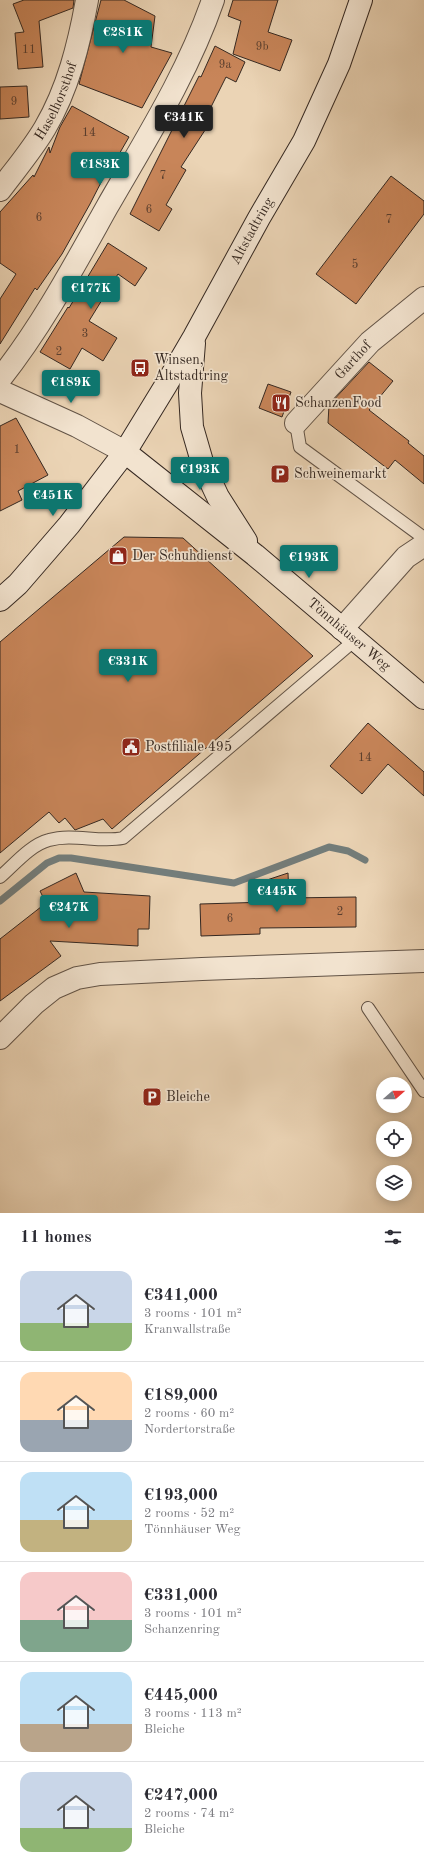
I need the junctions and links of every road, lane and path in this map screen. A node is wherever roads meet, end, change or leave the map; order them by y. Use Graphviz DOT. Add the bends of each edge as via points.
graph roads {
  1 [pos="86,0"];
  2 [pos="213,0"];
  3 [pos="361,0"];
  4 [pos="0,190"];
  5 [pos="424,298"];
  6 [pos="194,337"];
  7 [pos="0,379"];
  8 [pos="0,391"];
  9 [pos="296,423"];
  10 [pos="125,452"];
  11 [pos="424,538"];
  12 [pos="424,545"];
  13 [pos="255,555"];
  14 [pos="0,600"];
  15 [pos="349,635"];
  16 [pos="424,698"];
  17 [pos="0,877"];
  18 [pos="424,962"];
  19 [pos="368,1008"];
  20 [pos="0,1038"];
  21 [pos="424,1091"];
  1 -- 4 [label="street, Haselhorsthof" via="76,51 58,101 33,147"];
  2 -- 7 [label="street" via="187,66 157,120 63,284 20,354"];
  3 -- 6 [label="street, Altstadtring" via="339,64 304,141"];
  5 -- 9 [label="street, Garthof" via="370,342"];
  6 -- 10 [label="street, Altstadtring"];
  6 -- 13 [label="street, Tönnhäuser Weg" via="190,393 192,427 203,465 218,497"];
  8 -- 10 [label="street, Tönnhäuser Weg" via="77,426"];
  9 -- 11 [label="lane, Garthof" via="300,447"];
  10 -- 13 [label="street, Tönnhäuser Weg"];
  10 -- 14 [label="street, Altstadtring" via="69,525 18,584"];
  12 -- 15 [label="street" via="406,557"];
  13 -- 15 [label="street, Tönnhäuser Weg"];
  15 -- 16 [label="street, Tönnhäuser Weg"];
  15 -- 17 [label="lane" via="123,838 48,840 35,847"];
  18 -- 20 [label="street" via="202,969 100,974 77,978 54,988"];
  19 -- 21 [label="lane"];
}
